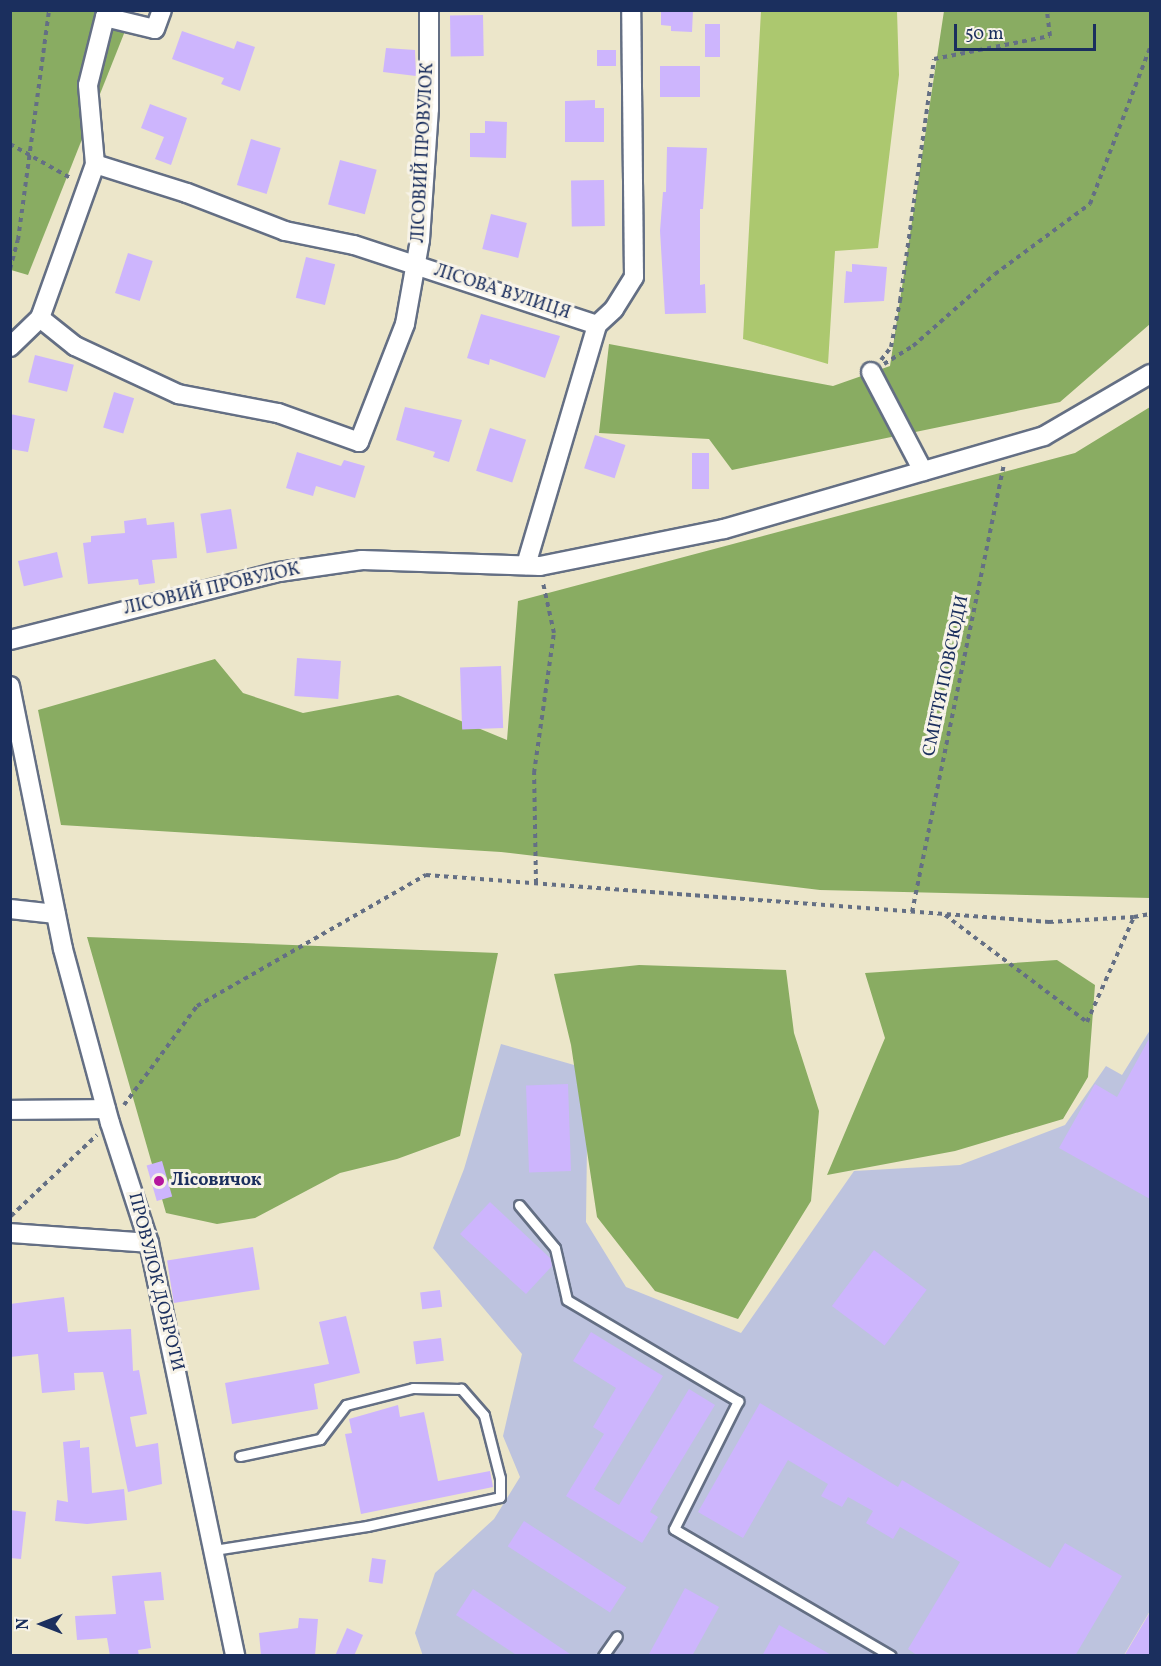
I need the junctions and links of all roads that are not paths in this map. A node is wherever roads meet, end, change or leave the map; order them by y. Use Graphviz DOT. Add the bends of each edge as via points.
graph roads {
  1 [pos="162,10"];
  2 [pos="429,10"];
  3 [pos="631,10"];
  4 [pos="106,14"];
  5 [pos="95,164"];
  6 [pos="416,265"];
  7 [pos="40,318"];
  8 [pos="597,325"];
  9 [pos="10,347"];
  10 [pos="871,372"];
  11 [pos="1150,374"];
  12 [pos="923,471"];
  13 [pos="533,565"];
  14 [pos="10,640"];
  15 [pos="10,686"];
  16 [pos="10,909"];
  17 [pos="56,914"];
  18 [pos="10,1110"];
  19 [pos="108,1116"];
  20 [pos="519,1205"];
  21 [pos="10,1233"];
  22 [pos="149,1243"];
  23 [pos="240,1456"];
  24 [pos="214,1550"];
  25 [pos="617,1636"];
  26 [pos="235,1656"];
  27 [pos="603,1656"];
  28 [pos="891,1656"];
  1 -- 4 [label="street" via="155,29"];
  2 -- 6 [label="street, ЛІСОВИЙ ПРОВУЛОК" via="429,109"];
  3 -- 8 [label="street" via="634,277 614,309"];
  4 -- 5 [label="street" via="88,85"];
  5 -- 6 [label="street, ЛІСОВА ВУЛИЦЯ" via="187,193 285,231 354,245"];
  5 -- 7 [label="street"];
  6 -- 7 [label="street, ЛІСОВИЙ ПРОВУЛОК" via="405,324 359,442 278,413 178,394 75,346"];
  6 -- 8 [label="street, ЛІСОВА ВУЛИЦЯ"];
  7 -- 9 [label="street"];
  8 -- 13 [label="street"];
  10 -- 12 [label="street"];
  11 -- 12 [label="street, ЛІСОВИЙ ПРОВУЛОК" via="1044,436"];
  12 -- 13 [label="street, ЛІСОВИЙ ПРОВУЛОК" via="724,529"];
  13 -- 14 [label="street, ЛІСОВИЙ ПРОВУЛОК" via="352,561 279,572"];
  15 -- 17 [label="street, ПРОВУЛОК ДОБРОТИ"];
  16 -- 17 [label="street"];
  17 -- 19 [label="street, ПРОВУЛОК ДОБРОТИ"];
  18 -- 19 [label="street"];
  19 -- 22 [label="street, ПРОВУЛОК ДОБРОТИ"];
  20 -- 28 [label="lane" via="555,1248 567,1300 738,1401 674,1529"];
  21 -- 22 [label="street"];
  22 -- 24 [label="street, ПРОВУЛОК ДОБРОТИ"];
  23 -- 24 [label="lane" via="320,1438 346,1405 413,1388 461,1389 484,1415 500,1478 500,1497 367,1526"];
  24 -- 26 [label="street, ПРОВУЛОК ДОБРОТИ"];
  25 -- 27 [label="lane"];
}
